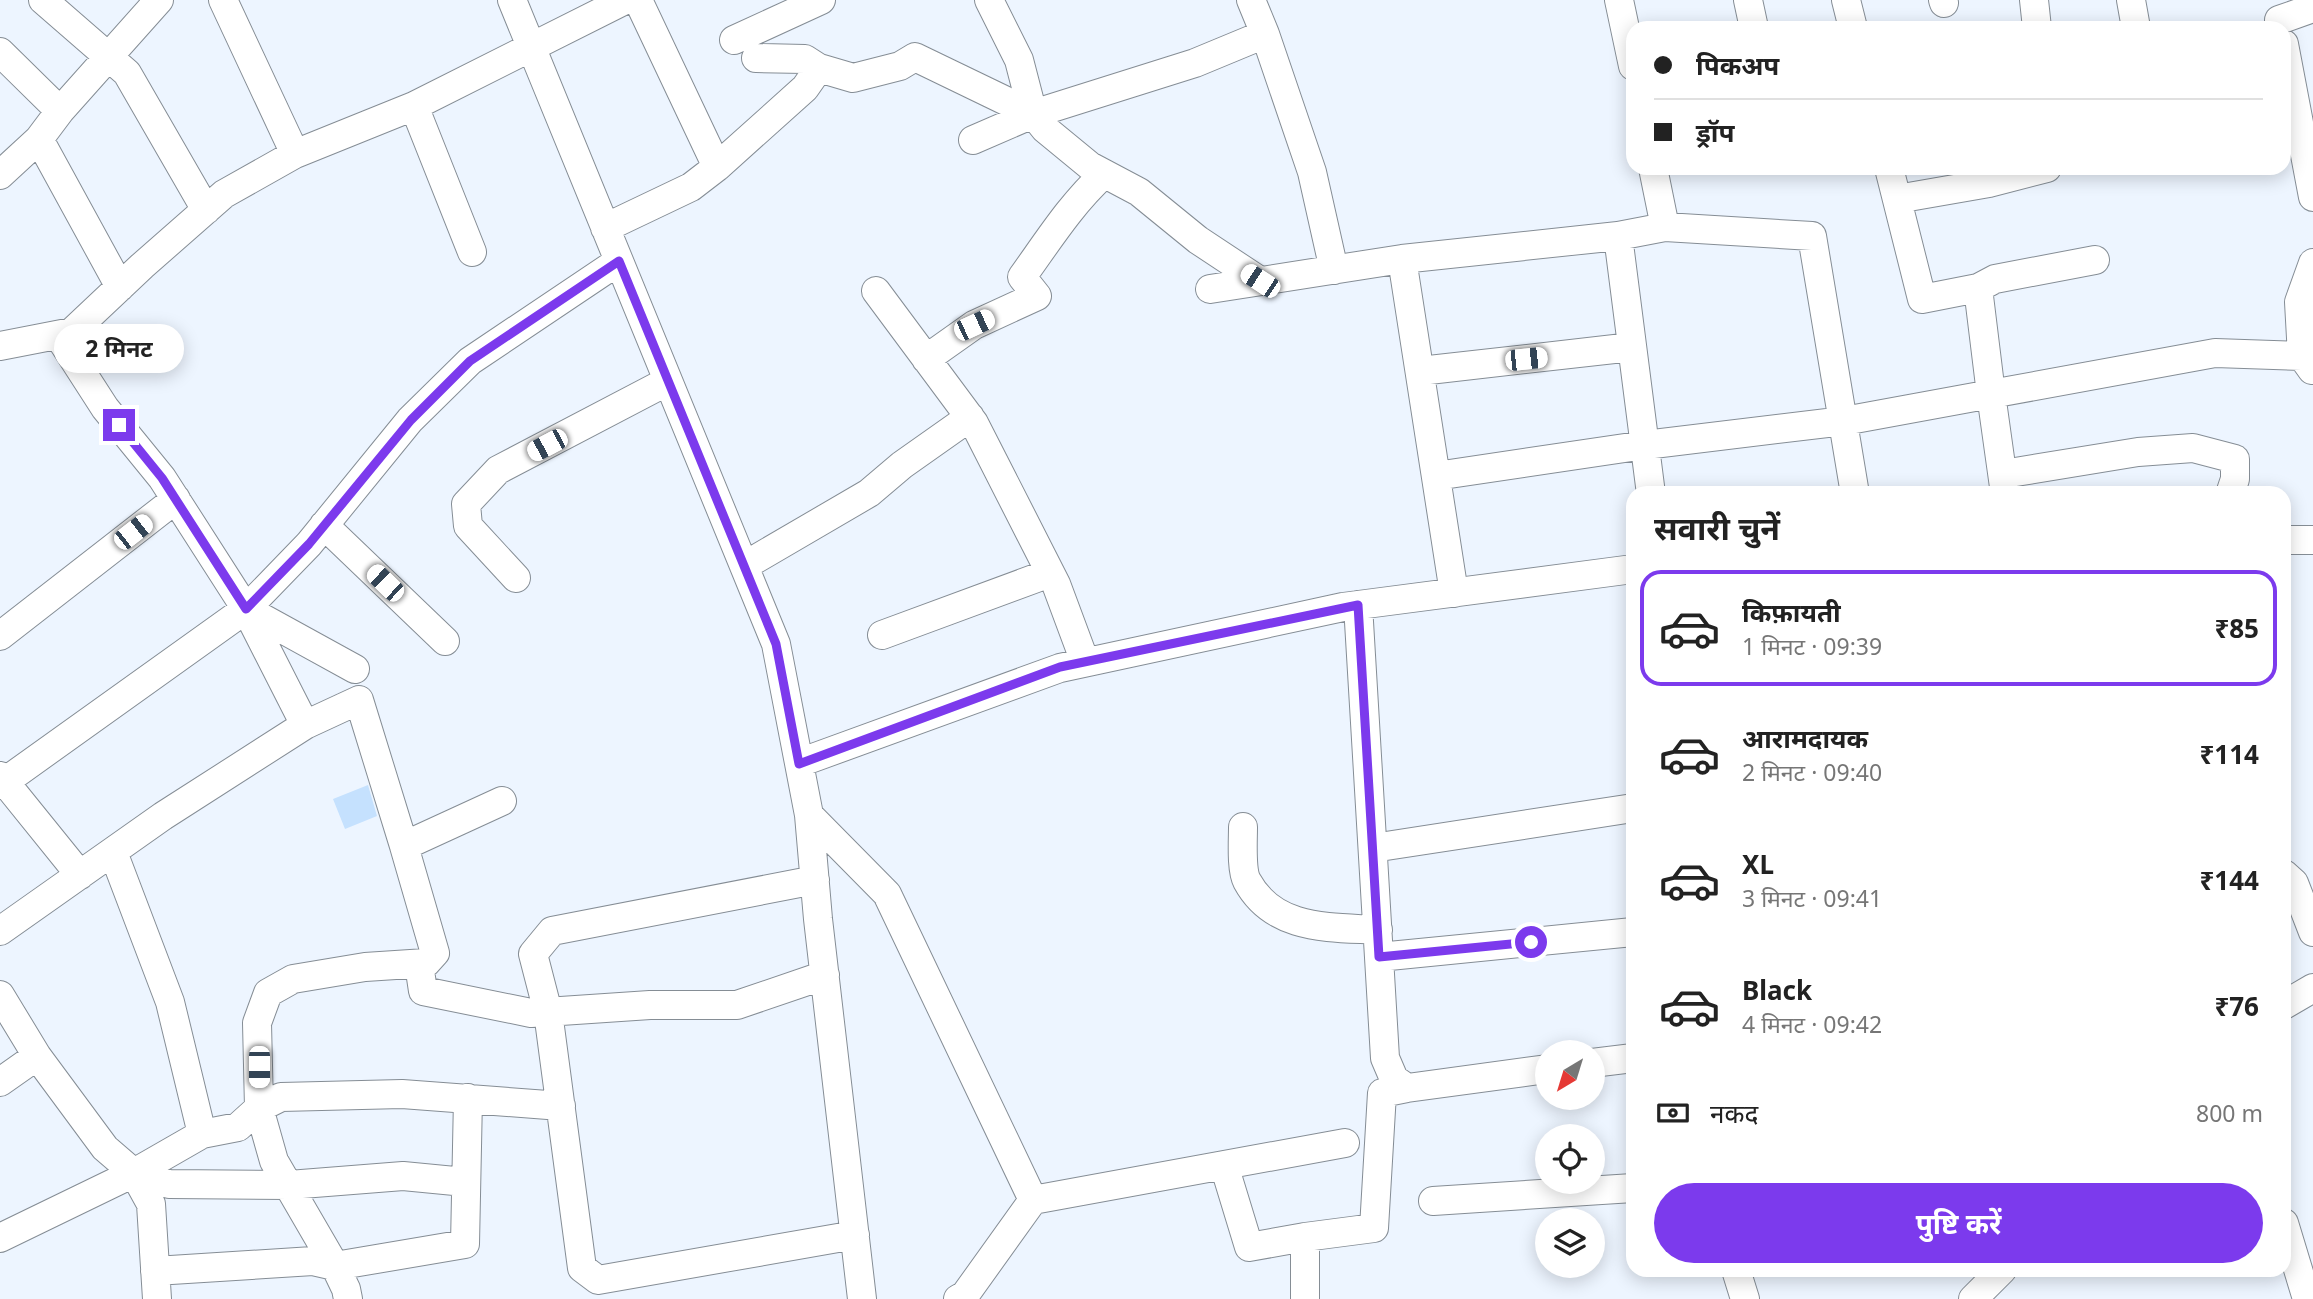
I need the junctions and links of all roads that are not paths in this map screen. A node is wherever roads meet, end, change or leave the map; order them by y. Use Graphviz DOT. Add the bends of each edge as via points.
graph roads {
  1 [pos="43,0"];
  2 [pos="159,0"];
  3 [pos="223,0"];
  4 [pos="512,0"];
  5 [pos="625,0"];
  6 [pos="638,0"];
  7 [pos="821,0"];
  8 [pos="989,0"];
  9 [pos="1251,0"];
  10 [pos="1619,0"];
  11 [pos="1748,0"];
  12 [pos="1846,0"];
  13 [pos="2034,0"];
  14 [pos="2131,0"];
  15 [pos="2313,8"];
  16 [pos="1752,21"];
  17 [pos="1851,21"];
  18 [pos="2036,21"];
  19 [pos="2135,21"];
  20 [pos="2283,21"];
  21 [pos="1626,33"];
  22 [pos="1265,34"];
  23 [pos="734,40"];
  24 [pos="531,48"];
  25 [pos="109,56"];
  26 [pos="756,58"];
  27 [pos="4,64"];
  28 [pos="819,68"];
  29 [pos="2291,69"];
  30 [pos="414,106"];
  31 [pos="60,111"];
  32 [pos="1033,114"];
  33 [pos="2306,122"];
  34 [pos="39,139"];
  35 [pos="973,140"];
  36 [pos="295,154"];
  37 [pos="717,167"];
  38 [pos="1104,174"];
  39 [pos="0,175"];
  40 [pos="1654,175"];
  41 [pos="1891,175"];
  42 [pos="2020,175"];
  43 [pos="2313,197"];
  44 [pos="1897,199"];
  45 [pos="205,209"];
  46 [pos="1665,227"];
  47 [pos="605,228"];
  48 [pos="1618,236"];
  49 [pos="472,253"];
  50 [pos="1402,259"];
  51 [pos="2095,260"];
  52 [pos="619,261"];
  53 [pos="2313,263"];
  54 [pos="1334,270"];
  55 [pos="1260,281"];
  56 [pos="120,287"];
  57 [pos="1978,288"];
  58 [pos="1210,289"];
  59 [pos="876,291"];
  60 [pos="58,335"];
  61 [pos="0,346"];
  62 [pos="1632,347"];
  63 [pos="926,359"];
  64 [pos="2308,364"];
  65 [pos="1420,371"];
  66 [pos="668,381"];
  67 [pos="1991,394"];
  68 [pos="970,417"];
  69 [pos="1844,421"];
  70 [pos="1645,445"];
  71 [pos="1436,476"];
  72 [pos="2004,484"];
  73 [pos="1650,486"];
  74 [pos="1854,486"];
  75 [pos="2233,486"];
  76 [pos="176,499"];
  77 [pos="324,525"];
  78 [pos="2291,540"];
  79 [pos="2313,540"];
  80 [pos="744,566"];
  81 [pos="1626,570"];
  82 [pos="1050,573"];
  83 [pos="516,578"];
  84 [pos="1454,593"];
  85 [pos="1358,605"];
  86 [pos="246,609"];
  87 [pos="882,635"];
  88 [pos="0,636"];
  89 [pos="445,641"];
  90 [pos="1085,662"];
  91 [pos="355,669"];
  92 [pos="305,725"];
  93 [pos="799,764"];
  94 [pos="2,781"];
  95 [pos="502,801"];
  96 [pos="1626,809"];
  97 [pos="809,815"];
  98 [pos="1242,827"];
  99 [pos="404,846"];
  100 [pos="1373,848"];
  101 [pos="113,852"];
  102 [pos="80,875"];
  103 [pos="815,880"];
  104 [pos="2291,880"];
  105 [pos="0,931"];
  106 [pos="1626,932"];
  107 [pos="2313,932"];
  108 [pos="1379,943"];
  109 [pos="419,964"];
  110 [pos="825,975"];
  111 [pos="2313,988"];
  112 [pos="0,995"];
  113 [pos="2291,1001"];
  114 [pos="548,1012"];
  115 [pos="37,1056"];
  116 [pos="1626,1059"];
  117 [pos="1605,1061"];
  118 [pos="1535,1071"];
  119 [pos="0,1082"];
  120 [pos="1407,1088"];
  121 [pos="468,1098"];
  122 [pos="561,1105"];
  123 [pos="259,1108"];
  124 [pos="202,1135"];
  125 [pos="1345,1143"];
  126 [pos="1224,1165"];
  127 [pos="134,1173"];
  128 [pos="465,1182"];
  129 [pos="289,1185"];
  130 [pos="1626,1188"];
  131 [pos="1033,1200"];
  132 [pos="1433,1201"];
  133 [pos="855,1235"];
  134 [pos="1305,1237"];
  135 [pos="0,1238"];
  136 [pos="2291,1246"];
  137 [pos="335,1266"];
  138 [pos="155,1271"];
  139 [pos="1738,1277"];
  140 [pos="1994,1277"];
  141 [pos="157,1299"];
  142 [pos="348,1299"];
  143 [pos="862,1299"];
  144 [pos="958,1299"];
  145 [pos="1305,1299"];
  146 [pos="1745,1299"];
  147 [pos="1973,1299"];
  148 [pos="2307,1299"];
  1 -- 25 [label="street"];
  2 -- 25 [label="street"];
  3 -- 36 [label="street"];
  4 -- 24 [label="street"];
  5 -- 24 [label="street"];
  6 -- 37 [label="street"];
  7 -- 23 [label="street"];
  8 -- 32 [label="street" via="1019,60"];
  9 -- 22 [label="street"];
  10 -- 21 [label="street"];
  11 -- 16 [label="street"];
  12 -- 17 [label="street"];
  13 -- 18 [label="street"];
  14 -- 19 [label="street"];
  15 -- 20 [label="street"];
  22 -- 32 [label="street" via="1195,63"];
  22 -- 54 [label="street" via="1312,172"];
  24 -- 30 [label="street"];
  24 -- 47 [label="street"];
  25 -- 31 [label="street"];
  25 -- 45 [label="street" via="127,73"];
  26 -- 28 [label="street" via="805,59"];
  27 -- 31 [label="street"];
  28 -- 32 [label="street" via="853,78 900,66 915,57"];
  28 -- 37 [label="street" via="805,88"];
  29 -- 33 [label="street"];
  30 -- 36 [label="street"];
  30 -- 49 [label="street"];
  31 -- 34 [label="street"];
  32 -- 35 [label="street"];
  32 -- 38 [label="street" via="1065,146"];
  33 -- 43 [label="street"];
  34 -- 39 [label="street"];
  34 -- 56 [label="street"];
  36 -- 45 [label="street"];
  37 -- 47 [label="street" via="691,187"];
  38 -- 55 [label="street" via="1139,192 1198,240"];
  38 -- 63 [label="street" via="1064,218 1023,277 1037,296 974,325"];
  40 -- 46 [label="street"];
  41 -- 44 [label="street"];
  42 -- 44 [label="street"];
  44 -- 57 [label="street" via="1922,299"];
  45 -- 56 [label="street"];
  46 -- 48 [label="street"];
  46 -- 69 [label="street" via="1812,236"];
  47 -- 52 [label="street"];
  48 -- 50 [label="street"];
  48 -- 62 [label="street"];
  50 -- 54 [label="street"];
  50 -- 65 [label="street"];
  51 -- 57 [label="street" via="1994,279"];
  52 -- 66 [label="street"];
  52 -- 77 [label="street" via="470,361 411,420"];
  53 -- 64 [label="street" via="2299,302"];
  54 -- 55 [label="street"];
  55 -- 58 [label="street"];
  56 -- 60 [label="street" via="72,332"];
  57 -- 67 [label="street"];
  59 -- 63 [label="street"];
  60 -- 61 [label="street"];
  60 -- 76 [label="street" via="105,408"];
  62 -- 65 [label="street"];
  62 -- 70 [label="street"];
  63 -- 68 [label="street"];
  64 -- 67 [label="street" via="2216,353"];
  65 -- 71 [label="street"];
  66 -- 80 [label="street"];
  66 -- 83 [label="street" via="498,470 466,504 468,526"];
  67 -- 69 [label="street"];
  67 -- 72 [label="street"];
  68 -- 80 [label="street" via="869,493"];
  68 -- 82 [label="street"];
  69 -- 70 [label="street"];
  69 -- 74 [label="street"];
  70 -- 71 [label="street"];
  70 -- 73 [label="street"];
  71 -- 84 [label="street"];
  72 -- 75 [label="street" via="2138,452 2193,448 2235,459"];
  76 -- 86 [label="street"];
  76 -- 88 [label="street"];
  77 -- 86 [label="street"];
  77 -- 89 [label="street"];
  78 -- 79 [label="street"];
  80 -- 93 [label="street" via="776,644"];
  81 -- 84 [label="street"];
  82 -- 87 [label="street"];
  82 -- 90 [label="street"];
  84 -- 85 [label="street"];
  85 -- 90 [label="street"];
  85 -- 100 [label="street"];
  86 -- 91 [label="street"];
  86 -- 92 [label="street"];
  86 -- 94 [label="street"];
  90 -- 93 [label="street" via="1060,667"];
  92 -- 99 [label="street" via="359,700"];
  92 -- 101 [label="street"];
  93 -- 97 [label="street"];
  94 -- 102 [label="street"];
  95 -- 99 [label="street"];
  96 -- 100 [label="street"];
  97 -- 103 [label="street"];
  97 -- 131 [label="street" via="887,894"];
  98 -- 108 [label="street" via="1246,879 1261,898 1283,916 1309,926"];
  99 -- 109 [label="street" via="435,953"];
  100 -- 108 [label="street"];
  101 -- 102 [label="street"];
  101 -- 124 [label="street" via="170,1002"];
  102 -- 105 [label="street"];
  103 -- 110 [label="street"];
  103 -- 114 [label="street" via="551,931 533,954"];
  104 -- 107 [label="street"];
  106 -- 108 [label="street"];
  108 -- 120 [label="street" via="1385,1058 1394,1079"];
  109 -- 114 [label="street" via="423,991 531,1013"];
  109 -- 123 [label="street" via="293,979 268,993 257,1023"];
  110 -- 114 [label="street" via="737,1005"];
  110 -- 133 [label="street"];
  111 -- 113 [label="street"];
  112 -- 115 [label="street"];
  114 -- 122 [label="street"];
  115 -- 119 [label="street"];
  115 -- 127 [label="street" via="105,1148"];
  116 -- 117 [label="street"];
  118 -- 120 [label="street"];
  120 -- 134 [label="street" via="1382,1093 1374,1228"];
  121 -- 122 [label="street"];
  121 -- 123 [label="street" via="402,1094 281,1097"];
  121 -- 128 [label="street"];
  122 -- 133 [label="street" via="582,1268 598,1280"];
  123 -- 124 [label="street" via="238,1127"];
  123 -- 129 [label="street" via="274,1161"];
  124 -- 127 [label="street"];
  125 -- 126 [label="street"];
  126 -- 131 [label="street"];
  126 -- 134 [label="street" via="1249,1247"];
  127 -- 129 [label="street" via="169,1184"];
  127 -- 135 [label="street"];
  127 -- 138 [label="street" via="151,1205"];
  128 -- 129 [label="street" via="403,1176"];
  128 -- 137 [label="street" via="465,1244"];
  129 -- 137 [label="street"];
  130 -- 132 [label="street"];
  131 -- 144 [label="street"];
  133 -- 143 [label="street"];
  134 -- 145 [label="street"];
  136 -- 148 [label="street"];
  137 -- 138 [label="street" via="313,1261"];
  137 -- 142 [label="street"];
  138 -- 141 [label="street"];
  139 -- 146 [label="street"];
  140 -- 147 [label="street"];
}
